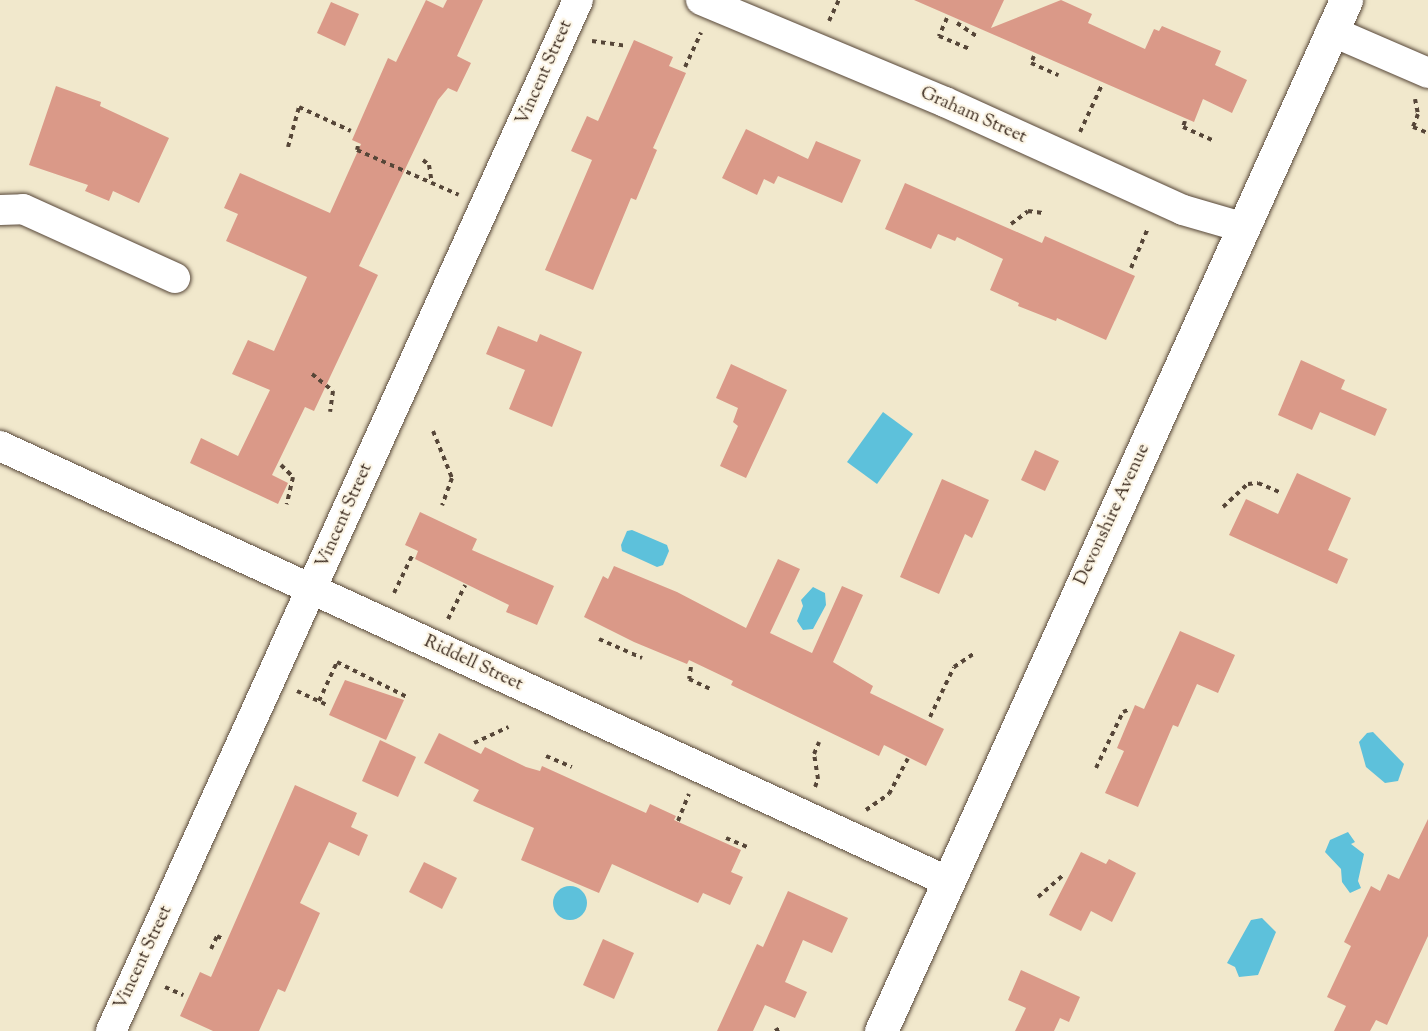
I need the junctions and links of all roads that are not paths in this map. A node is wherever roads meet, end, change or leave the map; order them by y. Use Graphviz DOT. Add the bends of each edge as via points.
graph roads {
  1 [pos="578,0"];
  2 [pos="1346,0"];
  3 [pos="707,3"];
  4 [pos="1331,31"];
  5 [pos="1428,73"];
  6 [pos="0,210"];
  7 [pos="1245,228"];
  8 [pos="175,278"];
  9 [pos="0,446"];
  10 [pos="312,591"];
  11 [pos="947,881"];
  12 [pos="111,1031"];
  13 [pos="881,1031"];
  1 -- 10 [label="street, Vincent Street"];
  2 -- 4 [label="main road, Devonshire Avenue"];
  3 -- 7 [label="street, Graham Street" via="945,102 1160,200"];
  4 -- 5 [label="street"];
  4 -- 7 [label="main road, Devonshire Avenue"];
  6 -- 8 [label="street" via="23,209"];
  7 -- 11 [label="main road, Devonshire Avenue"];
  9 -- 10 [label="street, Riddell Street"];
  10 -- 11 [label="street, Riddell Street"];
  10 -- 12 [label="street, Vincent Street"];
  11 -- 13 [label="main road, Devonshire Avenue"];
}
